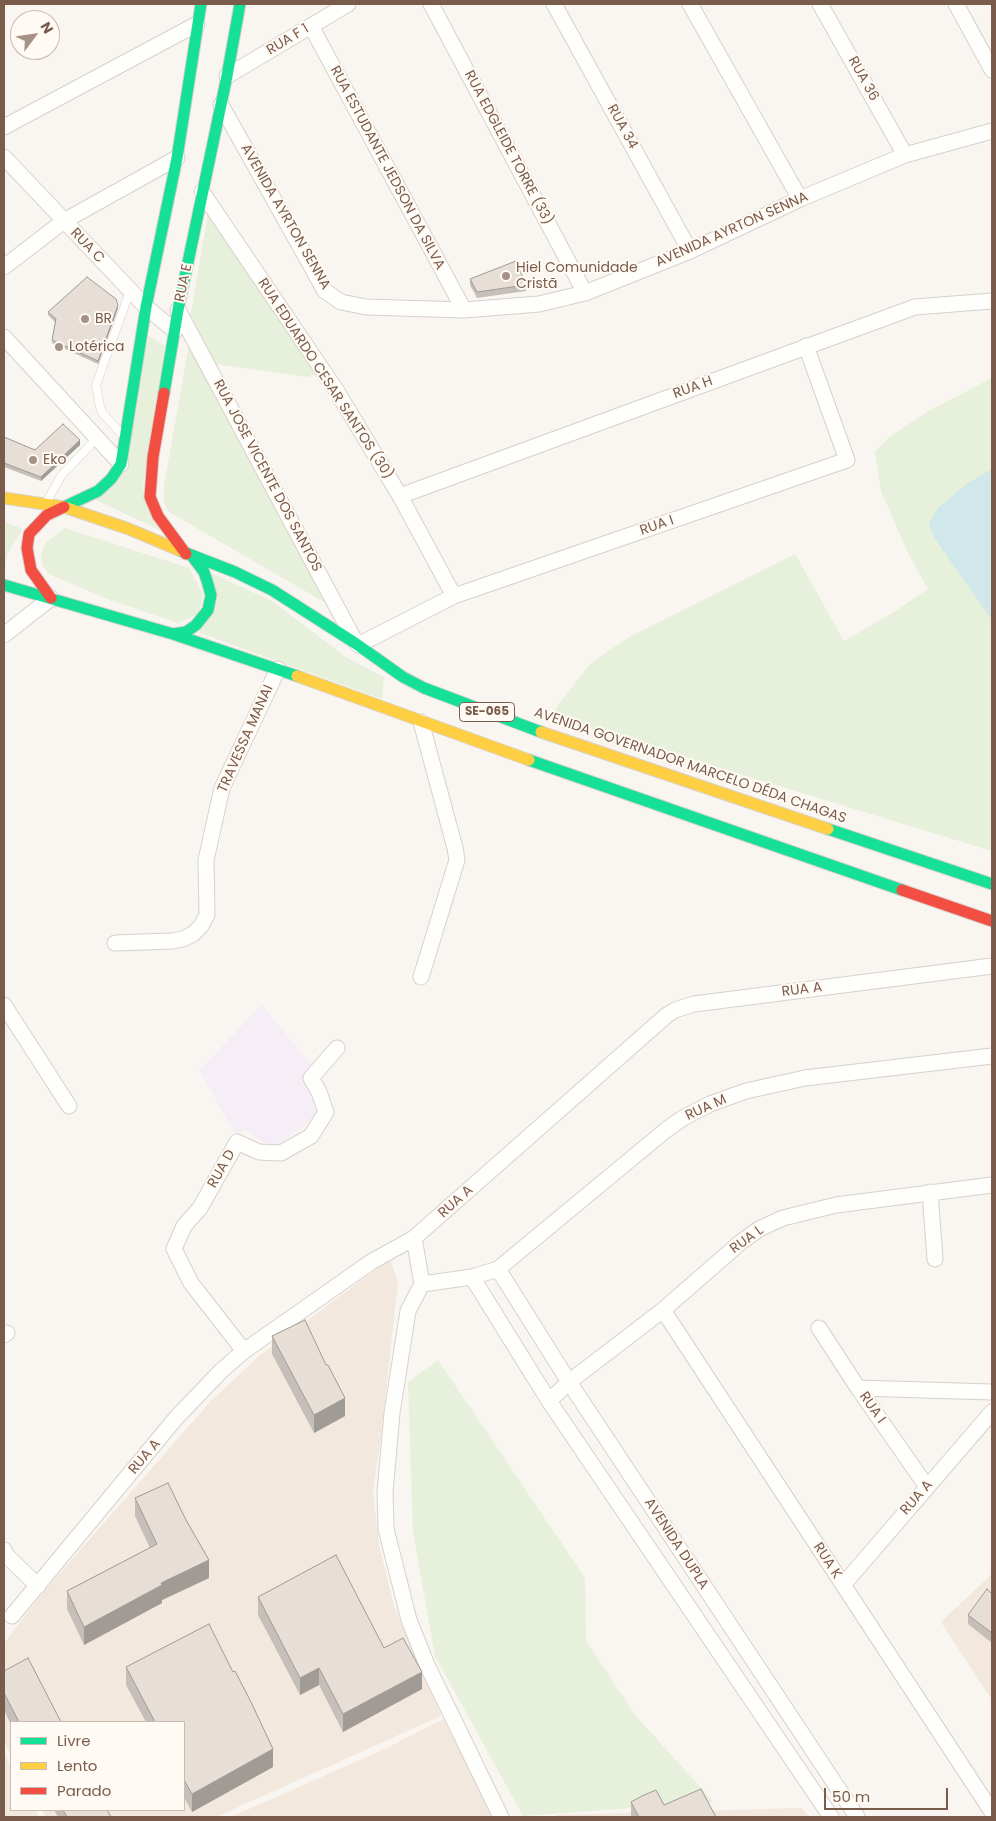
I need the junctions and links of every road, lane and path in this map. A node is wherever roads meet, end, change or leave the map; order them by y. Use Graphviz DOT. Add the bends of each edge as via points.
graph roads {
  1 [pos="201,4"];
  2 [pos="240,4"];
  3 [pos="348,4"];
  4 [pos="431,4"];
  5 [pos="554,4"];
  6 [pos="690,4"];
  7 [pos="820,4"];
  8 [pos="956,4"];
  9 [pos="197,24"];
  10 [pos="311,26"];
  11 [pos="992,70"];
  12 [pos="227,76"];
  13 [pos="221,105"];
  14 [pos="4,127"];
  15 [pos="992,131"];
  16 [pos="905,155"];
  17 [pos="4,157"];
  18 [pos="177,158"];
  19 [pos="202,192"];
  20 [pos="800,199"];
  21 [pos="64,221"];
  22 [pos="690,251"];
  23 [pos="4,267"];
  24 [pos="130,291"];
  25 [pos="585,293"];
  26 [pos="992,301"];
  27 [pos="146,308"];
  28 [pos="178,310"];
  29 [pos="464,310"];
  30 [pos="175,331"];
  31 [pos="4,337"];
  32 [pos="806,346"];
  33 [pos="97,438"];
  34 [pos="125,438"];
  35 [pos="121,464"];
  36 [pos="400,496"];
  37 [pos="4,498"];
  38 [pos="45,504"];
  39 [pos="64,507"];
  40 [pos="189,555"];
  41 [pos="4,585"];
  42 [pos="454,596"];
  43 [pos="51,598"];
  44 [pos="173,634"];
  45 [pos="4,635"];
  46 [pos="357,644"];
  47 [pos="278,669"];
  48 [pos="421,722"];
  49 [pos="992,884"];
  50 [pos="992,921"];
  51 [pos="115,943"];
  52 [pos="992,966"];
  53 [pos="421,977"];
  54 [pos="4,1005"];
  55 [pos="337,1048"];
  56 [pos="992,1056"];
  57 [pos="69,1106"];
  58 [pos="992,1185"];
  59 [pos="930,1192"];
  60 [pos="414,1238"];
  61 [pos="935,1259"];
  62 [pos="498,1269"];
  63 [pos="472,1277"];
  64 [pos="422,1284"];
  65 [pos="663,1310"];
  66 [pos="819,1328"];
  67 [pos="244,1351"];
  68 [pos="569,1382"];
  69 [pos="858,1388"];
  70 [pos="992,1392"];
  71 [pos="549,1401"];
  72 [pos="992,1412"];
  73 [pos="927,1487"];
  74 [pos="4,1550"];
  75 [pos="843,1585"];
  76 [pos="38,1586"];
  77 [pos="12,1616"];
  78 [pos="992,1812"];
  79 [pos="501,1817"];
  80 [pos="831,1817"];
  81 [pos="857,1817"];
  1 -- 9 [label="main road"];
  2 -- 12 [label="main road, RUA E"];
  3 -- 10 [label="street, RUA F 1"];
  4 -- 25 [label="street, RUA EDGLEIDE TORRE (33)"];
  5 -- 22 [label="street, RUA 34"];
  6 -- 20 [label="street"];
  7 -- 16 [label="street, RUA 36"];
  8 -- 11 [label="street"];
  9 -- 14 [label="street"];
  9 -- 18 [label="main road"];
  10 -- 12 [label="street, RUA F 1"];
  10 -- 29 [label="street, RUA ESTUDANTE JEDSON DA SILVA"];
  12 -- 13 [label="main road, RUA E"];
  13 -- 19 [label="main road, RUA E"];
  13 -- 29 [label="street, AVENIDA AYRTON SENNA" via="325,291 341,302 366,307"];
  15 -- 16 [label="street, AVENIDA AYRTON SENNA"];
  16 -- 20 [label="street, AVENIDA AYRTON SENNA"];
  17 -- 21 [label="street, RUA C"];
  18 -- 21 [label="street"];
  18 -- 27 [label="main road"];
  19 -- 28 [label="main road, RUA E"];
  19 -- 36 [label="street, RUA EDUARDO CESAR SANTOS (30)" via="336,390"];
  20 -- 22 [label="street, AVENIDA AYRTON SENNA"];
  21 -- 23 [label="street"];
  21 -- 24 [label="street, RUA C"];
  22 -- 25 [label="street, AVENIDA AYRTON SENNA"];
  24 -- 27 [label="street, RUA C"];
  24 -- 34 [label="lane" via="96,385 103,414"];
  25 -- 29 [label="street, AVENIDA AYRTON SENNA" via="540,304"];
  26 -- 32 [label="street, RUA H" via="915,308"];
  27 -- 30 [label="street, RUA C"];
  27 -- 34 [label="main road"];
  28 -- 30 [label="main road, RUA E"];
  28 -- 46 [label="street, RUA JOSE VICENTE DOS SANTOS"];
  30 -- 40 [label="main road, RUA E" via="153,457 150,497 158,516"];
  31 -- 33 [label="street"];
  32 -- 36 [label="street, RUA H"];
  32 -- 42 [label="street, RUA I" via="847,460"];
  33 -- 35 [label="street"];
  33 -- 38 [label="lane" via="61,476"];
  34 -- 35 [label="main road"];
  35 -- 39 [label="main road" via="98,490"];
  36 -- 42 [label="street, RUA EDUARDO CESAR SANTOS (30)"];
  37 -- 38 [label="main road, AVENIDA GOVERNADOR MARCELO DÉDA CHAGAS / SE-065"];
  38 -- 39 [label="main road, AVENIDA GOVERNADOR MARCELO DÉDA CHAGAS / SE-065"];
  39 -- 40 [label="main road, AVENIDA GOVERNADOR MARCELO DÉDA CHAGAS / SE-065" via="129,529"];
  39 -- 43 [label="main road" via="47,515 29,534 27,548 31,570"];
  40 -- 44 [label="main road, RUA E" via="204,572 211,595 208,610 186,632"];
  40 -- 46 [label="main road, AVENIDA GOVERNADOR MARCELO DÉDA CHAGAS / SE-065" via="272,590"];
  41 -- 43 [label="main road, SE-065"];
  42 -- 46 [label="street, RUA I"];
  43 -- 44 [label="main road, SE-065"];
  43 -- 45 [label="street"];
  44 -- 47 [label="main road, SE-065"];
  46 -- 49 [label="main road, AVENIDA GOVERNADOR MARCELO DÉDA CHAGAS / SE-065" via="413,682 508,720"];
  47 -- 48 [label="main road, SE-065"];
  47 -- 51 [label="street, TRAVESSA MANAI" via="222,788 206,860 207,915 201,926 183,939"];
  48 -- 50 [label="main road, SE-065"];
  48 -- 53 [label="street" via="457,860"];
  52 -- 60 [label="street, RUA A" via="694,1004 675,1010"];
  54 -- 57 [label="street"];
  55 -- 67 [label="street, RUA D" via="311,1078 326,1112 311,1136 281,1152 259,1152 237,1142 200,1208 184,1226 174,1249 191,1283"];
  56 -- 62 [label="street, RUA M" via="805,1078 746,1091 710,1104 666,1130"];
  58 -- 59 [label="street, RUA L"];
  59 -- 61 [label="street"];
  59 -- 65 [label="street, RUA L" via="836,1205 783,1218 741,1242"];
  60 -- 64 [label="street"];
  60 -- 67 [label="street, RUA A" via="371,1262"];
  62 -- 63 [label="street, RUA M"];
  62 -- 68 [label="street, AVENIDA DUPLA"];
  63 -- 64 [label="street, RUA M"];
  63 -- 71 [label="street, AVENIDA DUPLA"];
  64 -- 79 [label="street" via="408,1311 392,1413 385,1492 386,1529 409,1620 423,1656"];
  65 -- 68 [label="street, RUA L"];
  65 -- 75 [label="street, RUA K"];
  66 -- 69 [label="street, RUA I"];
  67 -- 76 [label="street, RUA A" via="176,1418"];
  68 -- 71 [label="street, RUA L"];
  68 -- 81 [label="street, AVENIDA DUPLA"];
  69 -- 70 [label="street"];
  69 -- 73 [label="street, RUA I"];
  71 -- 80 [label="street, AVENIDA DUPLA"];
  72 -- 73 [label="street, RUA A"];
  73 -- 75 [label="street, RUA A"];
  74 -- 76 [label="street"];
  75 -- 78 [label="street, RUA K"];
  76 -- 77 [label="street, RUA A"];
}
